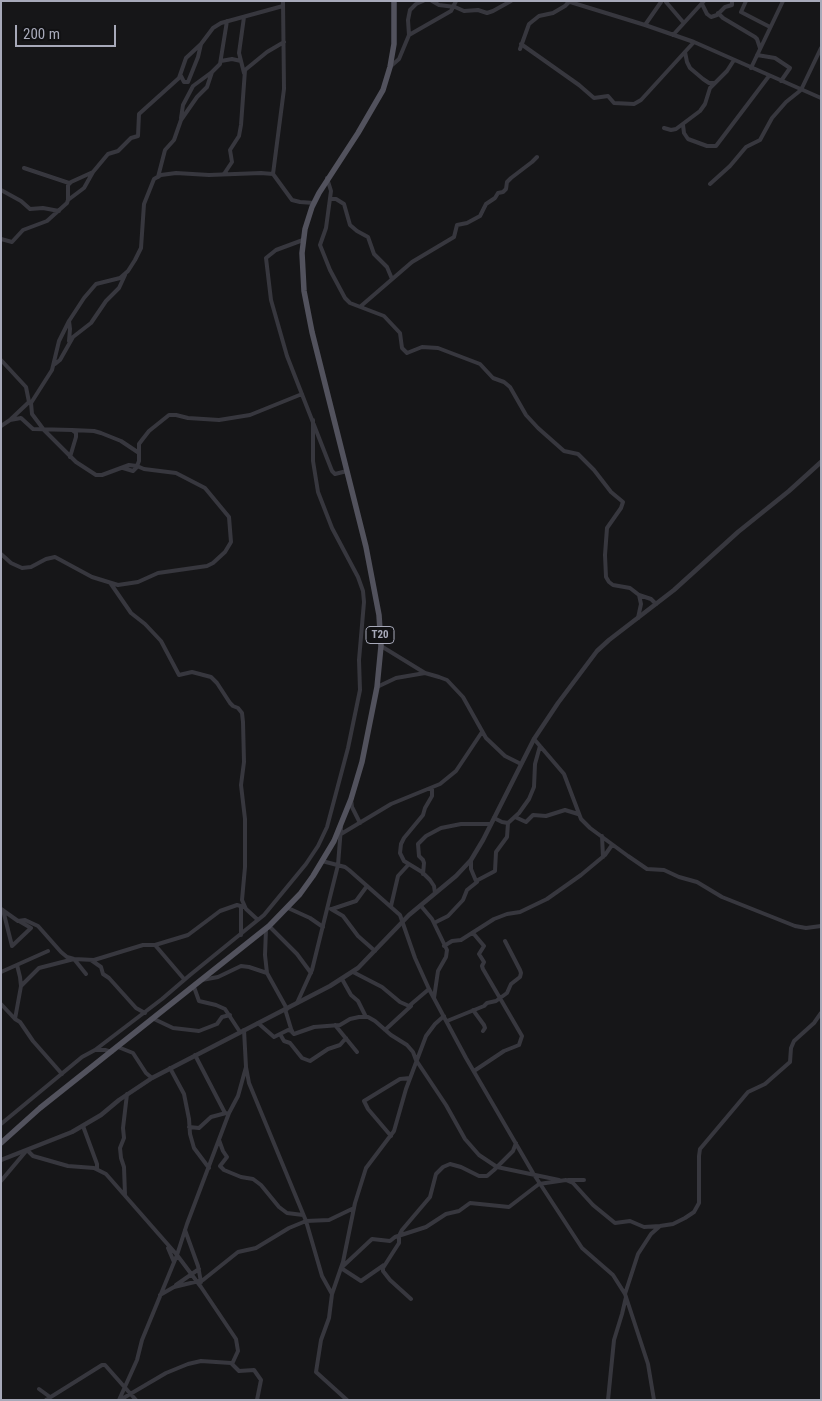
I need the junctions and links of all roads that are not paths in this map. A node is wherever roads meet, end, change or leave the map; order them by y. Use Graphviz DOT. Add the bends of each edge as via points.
graph roads {
  1 [pos="394,1"];
  2 [pos="423,1"];
  3 [pos="432,1"];
  4 [pos="456,1"];
  5 [pos="460,1"];
  6 [pos="511,1"];
  7 [pos="661,1"];
  8 [pos="666,1"];
  9 [pos="732,1"];
  10 [pos="746,1"];
  11 [pos="783,1"];
  12 [pos="568,2"];
  13 [pos="704,2"];
  14 [pos="283,3"];
  15 [pos="455,7"];
  16 [pos="718,13"];
  17 [pos="244,17"];
  18 [pos="227,22"];
  19 [pos="683,22"];
  20 [pos="645,25"];
  21 [pos="770,27"];
  22 [pos="409,35"];
  23 [pos="673,35"];
  24 [pos="284,42"];
  25 [pos="694,42"];
  26 [pos="201,44"];
  27 [pos="521,44"];
  28 [pos="760,48"];
  29 [pos="821,48"];
  30 [pos="520,49"];
  31 [pos="222,52"];
  32 [pos="685,52"];
  33 [pos="757,54"];
  34 [pos="230,60"];
  35 [pos="734,60"];
  36 [pos="221,61"];
  37 [pos="242,61"];
  38 [pos="390,67"];
  39 [pos="751,68"];
  40 [pos="212,72"];
  41 [pos="244,74"];
  42 [pos="181,76"];
  43 [pos="769,76"];
  44 [pos="781,82"];
  45 [pos="714,83"];
  46 [pos="801,90"];
  47 [pos="821,98"];
  48 [pos="181,120"];
  49 [pos="683,125"];
  50 [pos="664,128"];
  51 [pos="536,157"];
  52 [pos="24,168"];
  53 [pos="93,172"];
  54 [pos="224,174"];
  55 [pos="273,174"];
  56 [pos="157,177"];
  57 [pos="327,178"];
  58 [pos="69,183"];
  59 [pos="710,184"];
  60 [pos="1,190"];
  61 [pos="330,199"];
  62 [pos="68,200"];
  63 [pos="314,203"];
  64 [pos="59,211"];
  65 [pos="1,239"];
  66 [pos="304,240"];
  67 [pos="126,273"];
  68 [pos="392,278"];
  69 [pos="361,306"];
  70 [pos="68,321"];
  71 [pos="69,343"];
  72 [pos="1,360"];
  73 [pos="54,365"];
  74 [pos="302,394"];
  75 [pos="33,399"];
  76 [pos="27,404"];
  77 [pos="32,414"];
  78 [pos="10,420"];
  79 [pos="313,420"];
  80 [pos="1,426"];
  81 [pos="44,430"];
  82 [pos="72,430"];
  83 [pos="139,454"];
  84 [pos="70,457"];
  85 [pos="821,462"];
  86 [pos="138,466"];
  87 [pos="347,471"];
  88 [pos="1,554"];
  89 [pos="111,584"];
  90 [pos="639,595"];
  91 [pos="656,604"];
  92 [pos="638,618"];
  93 [pos="381,646"];
  94 [pos="425,674"];
  95 [pos="377,687"];
  96 [pos="482,732"];
  97 [pos="534,739"];
  98 [pos="540,746"];
  99 [pos="521,764"];
  100 [pos="432,788"];
  101 [pos="351,799"];
  102 [pos="578,814"];
  103 [pos="494,818"];
  104 [pos="514,818"];
  105 [pos="360,823"];
  106 [pos="508,823"];
  107 [pos="491,824"];
  108 [pos="341,826"];
  109 [pos="342,834"];
  110 [pos="602,836"];
  111 [pos="612,845"];
  112 [pos="603,857"];
  113 [pos="471,860"];
  114 [pos="322,862"];
  115 [pos="409,864"];
  116 [pos="338,865"];
  117 [pos="423,874"];
  118 [pos="477,882"];
  119 [pos="367,886"];
  120 [pos="435,893"];
  121 [pos="391,906"];
  122 [pos="421,906"];
  123 [pos="243,907"];
  124 [pos="288,908"];
  125 [pos="329,908"];
  126 [pos="2,910"];
  127 [pos="258,920"];
  128 [pos="18,921"];
  129 [pos="403,921"];
  130 [pos="434,923"];
  131 [pos="821,926"];
  132 [pos="323,927"];
  133 [pos="268,928"];
  134 [pos="473,933"];
  135 [pos="241,935"];
  136 [pos="505,941"];
  137 [pos="155,946"];
  138 [pos="444,946"];
  139 [pos="48,951"];
  140 [pos="375,951"];
  141 [pos="74,958"];
  142 [pos="92,960"];
  143 [pos="17,965"];
  144 [pos="1,972"];
  145 [pos="194,972"];
  146 [pos="353,972"];
  147 [pos="267,973"];
  148 [pos="311,973"];
  149 [pos="86,974"];
  150 [pos="205,978"];
  151 [pos="342,979"];
  152 [pos="184,980"];
  153 [pos="20,986"];
  154 [pos="194,987"];
  155 [pos="429,989"];
  156 [pos="501,997"];
  157 [pos="434,998"];
  158 [pos="297,1003"];
  159 [pos="1,1004"];
  160 [pos="412,1004"];
  161 [pos="286,1009"];
  162 [pos="473,1010"];
  163 [pos="145,1013"];
  164 [pos="821,1013"];
  165 [pos="230,1015"];
  166 [pos="444,1016"];
  167 [pos="366,1017"];
  168 [pos="15,1019"];
  169 [pos="154,1019"];
  170 [pos="446,1021"];
  171 [pos="258,1023"];
  172 [pos="335,1026"];
  173 [pos="385,1030"];
  174 [pos="242,1031"];
  175 [pos="292,1031"];
  176 [pos="483,1031"];
  177 [pos="280,1034"];
  178 [pos="346,1038"];
  179 [pos="118,1047"];
  180 [pos="95,1050"];
  181 [pos="112,1052"];
  182 [pos="357,1052"];
  183 [pos="196,1055"];
  184 [pos="416,1060"];
  185 [pos="246,1067"];
  186 [pos="170,1068"];
  187 [pos="474,1071"];
  188 [pos="62,1074"];
  189 [pos="152,1078"];
  190 [pos="410,1078"];
  191 [pos="127,1094"];
  192 [pos="228,1113"];
  193 [pos="1,1124"];
  194 [pos="83,1126"];
  195 [pos="189,1127"];
  196 [pos="391,1136"];
  197 [pos="219,1140"];
  198 [pos="1,1142"];
  199 [pos="516,1143"];
  200 [pos="27,1150"];
  201 [pos="1,1160"];
  202 [pos="497,1167"];
  203 [pos="209,1168"];
  204 [pos="97,1169"];
  205 [pos="532,1173"];
  206 [pos="566,1180"];
  207 [pos="584,1180"];
  208 [pos="1,1181"];
  209 [pos="539,1184"];
  210 [pos="126,1199"];
  211 [pos="354,1208"];
  212 [pos="303,1215"];
  213 [pos="306,1221"];
  214 [pos="660,1226"];
  215 [pos="185,1230"];
  216 [pos="399,1236"];
  217 [pos="166,1243"];
  218 [pos="177,1255"];
  219 [pos="174,1263"];
  220 [pos="384,1265"];
  221 [pos="199,1268"];
  222 [pos="341,1268"];
  223 [pos="192,1275"];
  224 [pos="199,1281"];
  225 [pos="174,1287"];
  226 [pos="332,1294"];
  227 [pos="160,1295"];
  228 [pos="625,1295"];
  229 [pos="411,1299"];
  230 [pos="232,1364"];
  231 [pos="125,1387"];
  232 [pos="39,1388"];
  233 [pos="131,1394"];
  234 [pos="48,1398"];
  235 [pos="119,1400"];
  236 [pos="136,1400"];
  237 [pos="257,1400"];
  238 [pos="347,1400"];
  239 [pos="608,1400"];
  240 [pos="654,1400"];
  1 -- 38 [label="main road, T20"];
  2 -- 22 [label="street" via="410,10"];
  3 -- 15 [label="street"];
  4 -- 15 [label="street"];
  5 -- 15 [label="street"];
  6 -- 15 [label="street" via="490,13 478,10 464,12"];
  7 -- 8 [label="street"];
  7 -- 20 [label="street"];
  8 -- 19 [label="street"];
  9 -- 16 [label="street" via="732,5"];
  10 -- 21 [label="street" via="741,12"];
  11 -- 21 [label="street"];
  12 -- 20 [label="street"];
  12 -- 27 [label="street" via="553,13 533,20"];
  13 -- 16 [label="street" via="708,15 713,17"];
  13 -- 19 [label="street"];
  14 -- 17 [label="street"];
  14 -- 24 [label="street"];
  15 -- 22 [label="street"];
  16 -- 28 [label="street" via="755,36"];
  17 -- 18 [label="street"];
  17 -- 37 [label="street" via="239,48"];
  18 -- 26 [label="street" via="213,28"];
  18 -- 31 [label="street"];
  19 -- 23 [label="street"];
  20 -- 23 [label="street"];
  21 -- 28 [label="street"];
  22 -- 38 [label="street" via="399,58"];
  23 -- 25 [label="street"];
  24 -- 41 [label="street" via="267,52"];
  24 -- 55 [label="street" via="284,90"];
  25 -- 32 [label="street"];
  25 -- 35 [label="street"];
  26 -- 42 [label="street" via="186,58"];
  26 -- 42 [label="street" via="188,82 184,82"];
  27 -- 30 [label="street"];
  27 -- 32 [label="street" via="594,98 608,96 620,104 637,103"];
  28 -- 33 [label="street"];
  29 -- 46 [label="street"];
  31 -- 34 [label="street"];
  31 -- 36 [label="street"];
  32 -- 45 [label="street" via="690,68 709,83"];
  33 -- 39 [label="street"];
  33 -- 44 [label="street" via="775,58 790,68"];
  34 -- 36 [label="street"];
  34 -- 37 [label="street"];
  35 -- 39 [label="street"];
  35 -- 45 [label="street"];
  36 -- 40 [label="street"];
  37 -- 41 [label="street"];
  38 -- 57 [label="main road, T20" via="381,94"];
  39 -- 43 [label="street"];
  40 -- 48 [label="street" via="207,87"];
  40 -- 48 [label="street" via="193,86"];
  41 -- 54 [label="street" via="239,136 230,150 232,162"];
  42 -- 53 [label="street" via="139,114 138,136 131,138 118,151 108,154"];
  43 -- 44 [label="street"];
  43 -- 49 [label="street" via="716,146 688,139"];
  44 -- 46 [label="street"];
  45 -- 49 [label="street" via="703,108"];
  46 -- 47 [label="street"];
  46 -- 59 [label="street" via="772,118 760,140 746,147"];
  48 -- 56 [label="street" via="174,140 165,150"];
  49 -- 50 [label="street" via="673,130"];
  51 -- 68 [label="street" via="507,182 506,189 498,192 480,216 457,225 454,237"];
  52 -- 58 [label="street"];
  53 -- 58 [label="street"];
  53 -- 62 [label="street" via="84,188"];
  54 -- 55 [label="street"];
  54 -- 56 [label="street" via="176,173"];
  55 -- 63 [label="street" via="292,200"];
  56 -- 67 [label="street" via="144,204 141,248"];
  57 -- 61 [label="street" via="331,188"];
  57 -- 63 [label="main road, T20"];
  58 -- 62 [label="street"];
  60 -- 64 [label="street" via="30,209"];
  61 -- 68 [label="street" via="344,204 350,225 368,237 374,254 387,267"];
  61 -- 69 [label="street" via="321,249 345,298"];
  62 -- 64 [label="street"];
  63 -- 66 [label="main road, T20"];
  64 -- 65 [label="street" via="47,221 23,230 12,242"];
  66 -- 74 [label="street" via="276,250 266,258 275,317"];
  66 -- 87 [label="main road, T20" via="302,275 306,304"];
  67 -- 70 [label="street" via="92,288"];
  67 -- 71 [label="street" via="91,323"];
  68 -- 69 [label="street"];
  69 -- 90 [label="street" via="387,319 400,334 402,348 407,353 422,347 438,348 483,366 493,378 510,387 526,415 544,434 564,451 578,454 594,470 623,502 607,528 606,577 613,585 630,588"];
  70 -- 71 [label="street"];
  70 -- 73 [label="street" via="59,341"];
  71 -- 73 [label="street"];
  72 -- 76 [label="street" via="26,386"];
  73 -- 75 [label="street"];
  74 -- 79 [label="street"];
  74 -- 83 [label="street" via="250,415 219,420 169,415 146,434 139,444"];
  75 -- 76 [label="street"];
  75 -- 77 [label="street"];
  76 -- 77 [label="street"];
  76 -- 78 [label="street"];
  77 -- 81 [label="street"];
  78 -- 80 [label="street"];
  78 -- 81 [label="street" via="20,418 33,429"];
  79 -- 87 [label="street" via="332,472"];
  79 -- 127 [label="street" via="318,492 363,591 360,690 331,816 322,837 297,876"];
  81 -- 82 [label="street"];
  81 -- 84 [label="street"];
  82 -- 83 [label="street" via="101,432"];
  82 -- 84 [label="street" via="76,437"];
  83 -- 86 [label="street"];
  84 -- 86 [label="street" via="99,476 122,468 133,471"];
  85 -- 91 [label="street"];
  86 -- 89 [label="street" via="176,473 205,488 229,517 231,542 225,552 209,565 158,574 127,584"];
  87 -- 93 [label="main road, T20" via="372,573"];
  88 -- 89 [label="street" via="22,568 55,557 82,573"];
  89 -- 123 [label="street" via="128,610 161,642 179,675 192,672 211,677 230,703 242,713"];
  90 -- 91 [label="street"];
  90 -- 92 [label="street"];
  91 -- 92 [label="street"];
  92 -- 97 [label="street" via="597,652"];
  93 -- 94 [label="street"];
  93 -- 95 [label="main road, T20"];
  94 -- 95 [label="street" via="396,678"];
  94 -- 96 [label="street" via="439,677 463,696"];
  95 -- 101 [label="main road, T20"];
  96 -- 99 [label="street" via="498,751"];
  96 -- 100 [label="street" via="456,770"];
  97 -- 98 [label="street"];
  97 -- 99 [label="street"];
  98 -- 102 [label="street" via="564,774"];
  98 -- 104 [label="street" via="533,792"];
  99 -- 103 [label="street"];
  100 -- 105 [label="street" via="391,804"];
  100 -- 115 [label="street" via="423,816 401,844 400,855"];
  101 -- 105 [label="street"];
  101 -- 108 [label="main road, T20"];
  102 -- 104 [label="street" via="565,810 546,816 533,815 526,822"];
  102 -- 110 [label="street" via="584,823"];
  103 -- 106 [label="street"];
  103 -- 107 [label="street"];
  104 -- 106 [label="street"];
  105 -- 109 [label="street"];
  106 -- 118 [label="street" via="507,837 496,852 496,870"];
  107 -- 113 [label="street"];
  107 -- 117 [label="street" via="461,824 441,828 426,836 418,844 419,856 424,860"];
  108 -- 109 [label="street"];
  108 -- 114 [label="main road, T20"];
  109 -- 116 [label="street"];
  110 -- 111 [label="street"];
  110 -- 112 [label="street"];
  111 -- 112 [label="street"];
  111 -- 131 [label="street" via="647,868 664,870 697,882 722,897 785,923 802,928"];
  112 -- 134 [label="street" via="547,899 520,912 497,918"];
  113 -- 118 [label="street"];
  113 -- 120 [label="street"];
  114 -- 116 [label="street"];
  114 -- 124 [label="main road, T20"];
  115 -- 117 [label="street"];
  115 -- 121 [label="street" via="398,876"];
  116 -- 119 [label="street"];
  116 -- 125 [label="street"];
  117 -- 120 [label="street" via="433,884"];
  118 -- 130 [label="street" via="448,916"];
  119 -- 121 [label="street"];
  119 -- 125 [label="street" via="356,901"];
  120 -- 122 [label="street"];
  121 -- 129 [label="street"];
  122 -- 129 [label="street"];
  122 -- 130 [label="street"];
  123 -- 127 [label="street"];
  123 -- 135 [label="street"];
  123 -- 137 [label="street" via="237,905 220,911 188,935"];
  124 -- 132 [label="street"];
  124 -- 133 [label="main road, T20"];
  125 -- 132 [label="street"];
  125 -- 140 [label="street" via="344,916 358,936"];
  126 -- 128 [label="street"];
  126 -- 128 [label="street" via="12,946 31,928"];
  127 -- 135 [label="street"];
  128 -- 141 [label="street" via="25,920 38,926 60,952"];
  129 -- 140 [label="street"];
  129 -- 155 [label="street"];
  130 -- 138 [label="street"];
  132 -- 148 [label="street"];
  133 -- 147 [label="street"];
  133 -- 148 [label="street" via="297,954"];
  133 -- 150 [label="main road, T20"];
  134 -- 138 [label="street"];
  134 -- 156 [label="street" via="484,946 479,954 484,962 483,969"];
  135 -- 145 [label="street"];
  136 -- 156 [label="street" via="521,973 520,978 509,986 507,994"];
  137 -- 142 [label="street" via="143,946"];
  137 -- 152 [label="street"];
  138 -- 157 [label="street" via="447,952 438,972"];
  139 -- 143 [label="street"];
  140 -- 146 [label="street"];
  141 -- 142 [label="street"];
  141 -- 149 [label="street"];
  141 -- 153 [label="street" via="39,968"];
  142 -- 163 [label="street" via="136,1008"];
  143 -- 144 [label="street"];
  143 -- 153 [label="street"];
  145 -- 150 [label="street"];
  145 -- 152 [label="street"];
  146 -- 151 [label="street"];
  146 -- 160 [label="street" via="382,987 400,1002"];
  147 -- 150 [label="street" via="241,966 218,978"];
  147 -- 161 [label="street"];
  148 -- 158 [label="street"];
  150 -- 154 [label="main road, T20"];
  151 -- 158 [label="street"];
  151 -- 167 [label="street"];
  152 -- 163 [label="street"];
  153 -- 168 [label="street"];
  154 -- 165 [label="street" via="199,1001 220,1006"];
  154 -- 169 [label="main road, T20"];
  155 -- 157 [label="street"];
  155 -- 160 [label="street"];
  156 -- 162 [label="street"];
  156 -- 187 [label="street" via="521,1034 519,1046 504,1051"];
  157 -- 166 [label="street"];
  158 -- 161 [label="street"];
  159 -- 168 [label="street"];
  160 -- 173 [label="street"];
  161 -- 171 [label="street"];
  161 -- 175 [label="street"];
  162 -- 170 [label="street"];
  162 -- 176 [label="street" via="484,1025"];
  163 -- 180 [label="street"];
  164 -- 214 [label="street" via="794,1041 790,1062 765,1084 749,1090 700,1149 697,1208 680,1221"];
  165 -- 169 [label="street" via="199,1031 173,1028"];
  165 -- 174 [label="street"];
  166 -- 170 [label="street"];
  166 -- 184 [label="street" via="428,1032"];
  167 -- 172 [label="street" via="353,1018"];
  167 -- 173 [label="street"];
  168 -- 188 [label="street"];
  169 -- 179 [label="main road, T20"];
  170 -- 187 [label="street"];
  171 -- 174 [label="street"];
  171 -- 177 [label="street" via="273,1036"];
  172 -- 175 [label="street" via="314,1026 294,1034"];
  172 -- 178 [label="street"];
  173 -- 184 [label="street" via="407,1045"];
  174 -- 183 [label="street"];
  174 -- 185 [label="street"];
  175 -- 177 [label="street"];
  177 -- 178 [label="street" via="302,1058 310,1061 340,1045"];
  178 -- 182 [label="street"];
  179 -- 181 [label="main road, T20"];
  179 -- 189 [label="street" via="133,1053"];
  180 -- 181 [label="street"];
  180 -- 188 [label="street"];
  181 -- 198 [label="main road, T20"];
  183 -- 186 [label="street"];
  183 -- 192 [label="street"];
  184 -- 190 [label="street"];
  184 -- 202 [label="street" via="469,1145"];
  185 -- 192 [label="street" via="238,1096"];
  185 -- 212 [label="street" via="254,1096"];
  186 -- 189 [label="street"];
  186 -- 195 [label="street" via="184,1094"];
  187 -- 199 [label="street"];
  188 -- 193 [label="street"];
  189 -- 191 [label="street"];
  190 -- 196 [label="street"];
  190 -- 196 [label="street" via="400,1079 364,1100"];
  191 -- 194 [label="street"];
  191 -- 210 [label="street" via="124,1138 120,1148"];
  192 -- 195 [label="street" via="210,1117 199,1128"];
  192 -- 197 [label="street"];
  194 -- 200 [label="street"];
  194 -- 204 [label="street"];
  195 -- 203 [label="street" via="194,1148"];
  196 -- 211 [label="street" via="366,1168"];
  197 -- 203 [label="street"];
  197 -- 212 [label="street" via="227,1157 220,1166 224,1170 253,1179 287,1213"];
  199 -- 202 [label="street" via="513,1151"];
  199 -- 205 [label="street"];
  200 -- 201 [label="street"];
  200 -- 204 [label="street" via="31,1156"];
  200 -- 208 [label="street"];
  202 -- 205 [label="street"];
  202 -- 216 [label="street" via="483,1177 447,1164 436,1174 430,1197"];
  203 -- 215 [label="street"];
  204 -- 210 [label="street" via="108,1176"];
  205 -- 206 [label="street"];
  205 -- 209 [label="street"];
  206 -- 207 [label="street"];
  206 -- 209 [label="street"];
  206 -- 214 [label="street" via="577,1186 614,1223"];
  209 -- 216 [label="street" via="509,1207 470,1203 426,1227"];
  209 -- 228 [label="street" via="582,1248 608,1270"];
  210 -- 217 [label="street"];
  211 -- 213 [label="street" via="329,1220"];
  211 -- 222 [label="street"];
  212 -- 213 [label="street"];
  213 -- 224 [label="street" via="256,1248 238,1252 210,1276"];
  213 -- 226 [label="street" via="322,1276"];
  214 -- 228 [label="street" via="638,1254"];
  215 -- 218 [label="street"];
  215 -- 221 [label="street"];
  216 -- 220 [label="street" via="399,1243"];
  216 -- 222 [label="street" via="390,1241 372,1239"];
  217 -- 218 [label="street"];
  217 -- 219 [label="street"];
  218 -- 219 [label="street"];
  218 -- 223 [label="street"];
  219 -- 227 [label="street"];
  220 -- 222 [label="street" via="361,1281"];
  220 -- 229 [label="street" via="383,1271 390,1280"];
  221 -- 223 [label="street"];
  221 -- 224 [label="street"];
  222 -- 226 [label="street"];
  223 -- 224 [label="street"];
  223 -- 225 [label="street"];
  224 -- 225 [label="street"];
  224 -- 230 [label="street" via="238,1342"];
  225 -- 227 [label="street"];
  226 -- 238 [label="street" via="316,1372"];
  227 -- 231 [label="street"];
  228 -- 239 [label="street" via="614,1340"];
  228 -- 240 [label="street" via="648,1364"];
  230 -- 233 [label="street" via="201,1361 188,1364"];
  230 -- 237 [label="street" via="238,1371 252,1369 258,1375 262,1382"];
  231 -- 233 [label="street"];
  231 -- 234 [label="street" via="101,1365"];
  231 -- 235 [label="street"];
  232 -- 234 [label="street"];
  233 -- 235 [label="street"];
  233 -- 236 [label="street"];
}
